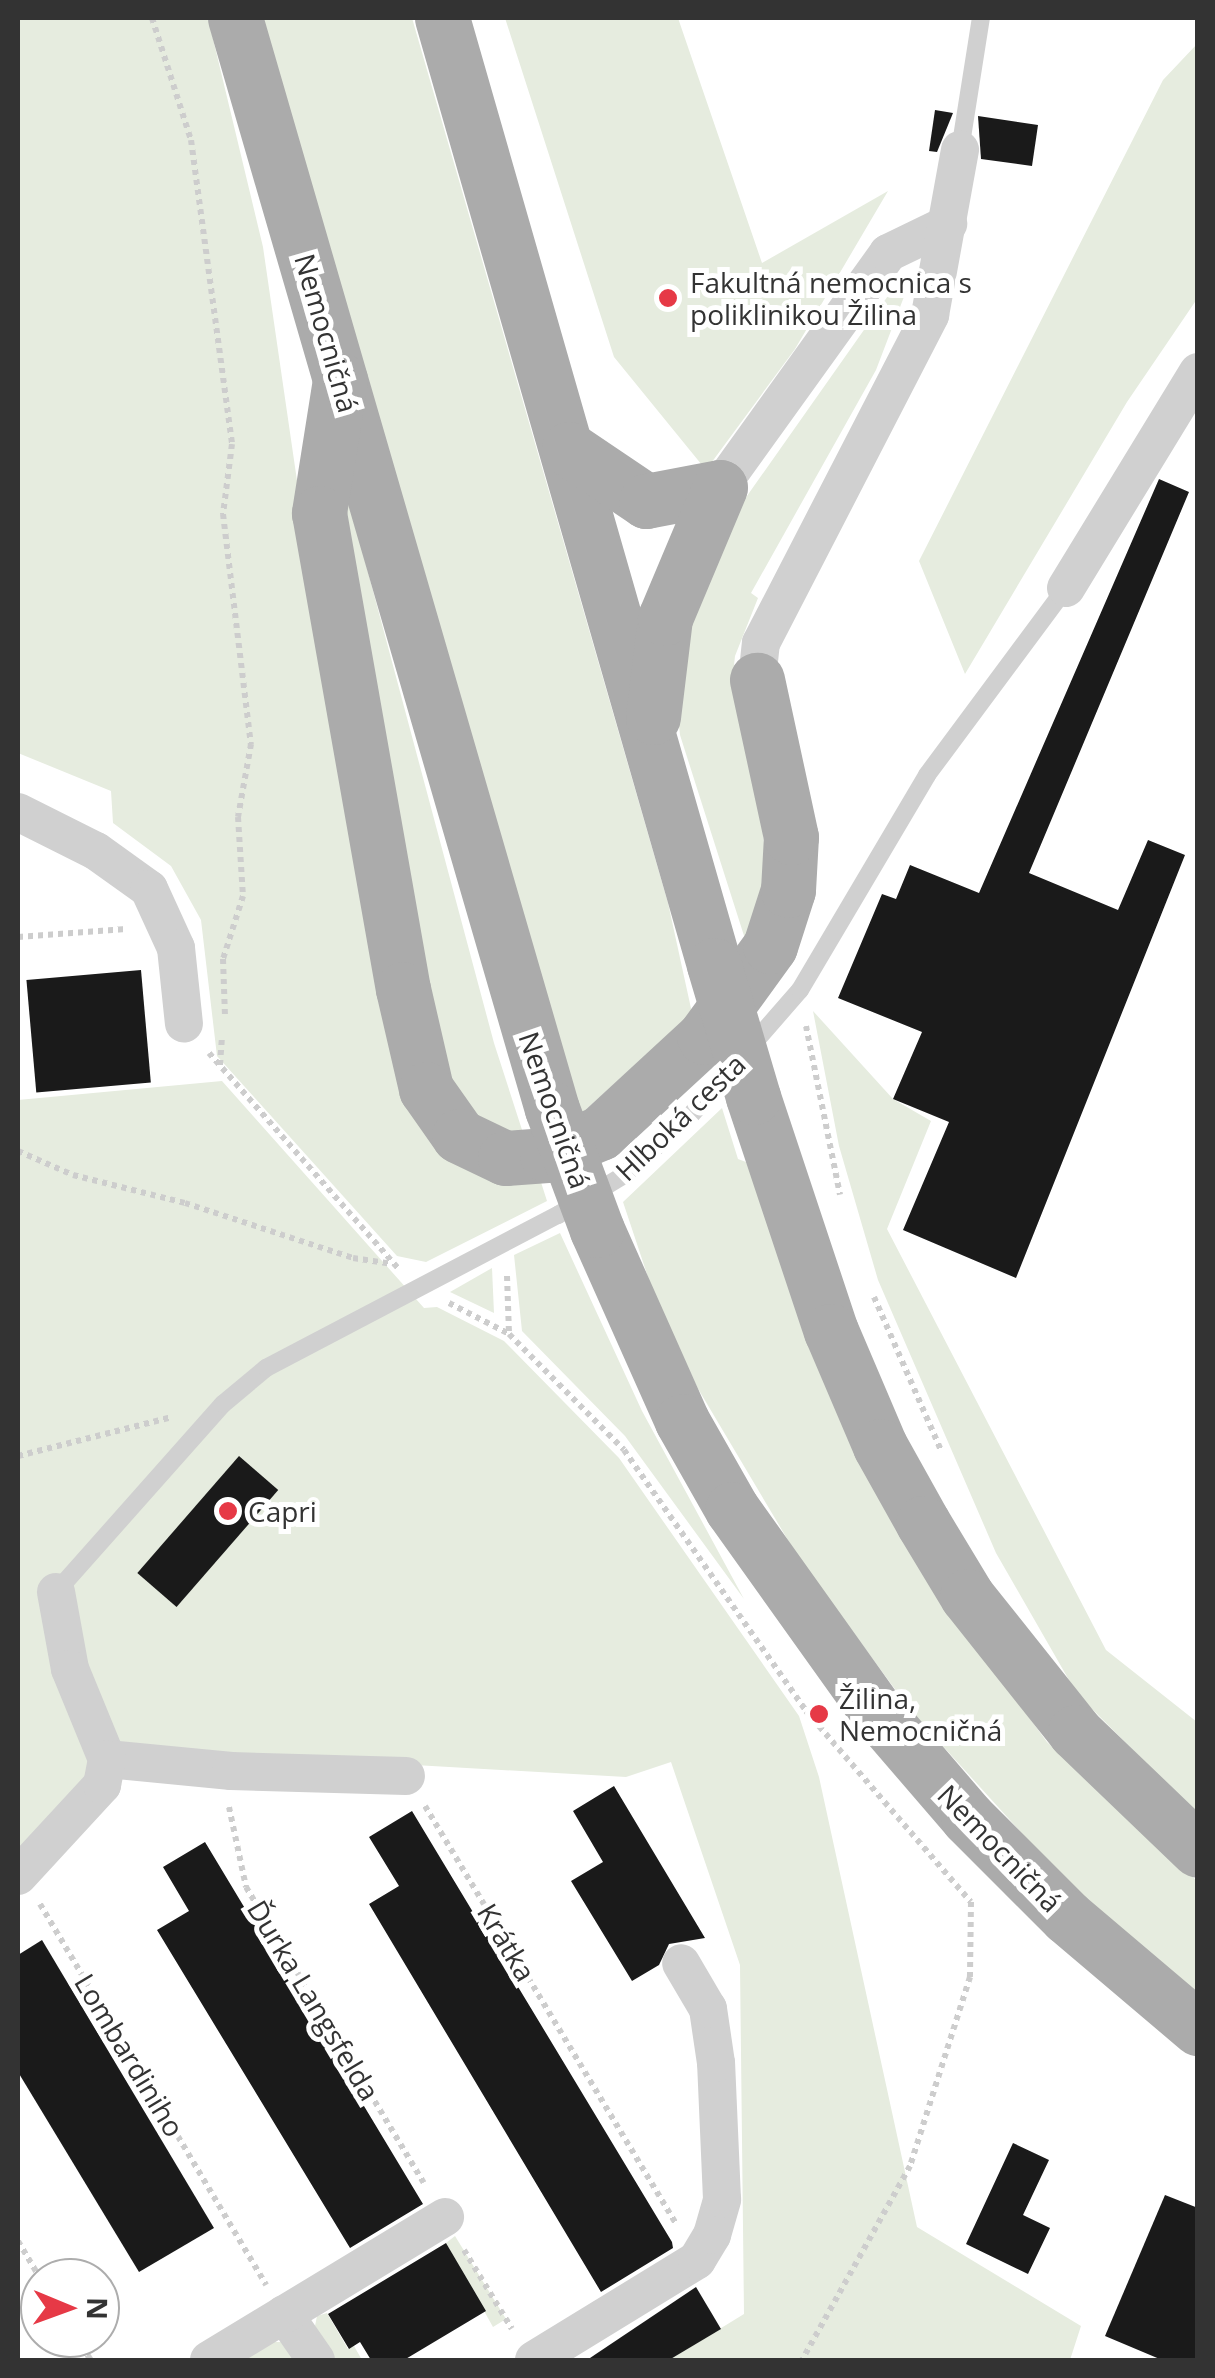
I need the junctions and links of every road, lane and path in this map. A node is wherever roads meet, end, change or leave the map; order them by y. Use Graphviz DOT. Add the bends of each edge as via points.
graph roads {
  1 [pos="152,18"];
  2 [pos="236,18"];
  3 [pos="442,18"];
  4 [pos="981,18"];
  5 [pos="960,150"];
  6 [pos="948,224"];
  7 [pos="1198,372"];
  8 [pos="340,380"];
  9 [pos="569,449"];
  10 [pos="720,487"];
  11 [pos="1066,588"];
  12 [pos="757,680"];
  13 [pos="650,740"];
  14 [pos="18,812"];
  15 [pos="166,915"];
  16 [pos="18,937"];
  17 [pos="800,990"];
  18 [pos="184,1024"];
  19 [pos="220,1066"];
  20 [pos="18,1151"];
  21 [pos="844,1207"];
  22 [pos="505,1242"];
  23 [pos="394,1264"];
  24 [pos="866,1280"];
  25 [pos="418,1288"];
  26 [pos="509,1334"];
  27 [pos="223,1404"];
  28 [pos="18,1456"];
  29 [pos="946,1460"];
  30 [pos="56,1592"];
  31 [pos="106,1759"];
  32 [pos="230,1771"];
  33 [pos="406,1776"];
  34 [pos="1198,1850"];
  35 [pos="20,1874"];
  36 [pos="681,1963"];
  37 [pos="1198,2028"];
  38 [pos="445,2217"];
  39 [pos="697,2260"];
  40 [pos="284,2314"];
  41 [pos="524,2347"];
  42 [pos="209,2360"];
  43 [pos="316,2360"];
  44 [pos="802,2360"];
  1 -- 19 [label="path" via="191,140 232,444 224,514 248,682 251,744 238,817 243,896 223,959"];
  2 -- 8 [label="main road, Nemocničná"];
  3 -- 9 [label="main road"];
  4 -- 5 [label="lane"];
  5 -- 6 [label="street"];
  6 -- 10 [label="street" via="888,252"];
  6 -- 12 [label="street" via="930,315 760,644"];
  7 -- 11 [label="street, Hlboká cesta"];
  8 -- 12 [label="main road" via="320,513 403,988 426,1089 459,1136 505,1158 547,1155 600,1133 704,1037 770,946 788,890 791,837"];
  8 -- 37 [label="main road, Nemocničná, bridge" via="552,1109 596,1230 682,1421 732,1509 876,1711 1066,1917"];
  9 -- 10 [label="main road" via="646,501"];
  9 -- 13 [label="main road"];
  10 -- 13 [label="main road" via="665,618"];
  11 -- 17 [label="lane, Hlboká cesta" via="927,776"];
  13 -- 34 [label="main road, bridge" via="752,1097 830,1331 880,1446 967,1596 1075,1732"];
  14 -- 15 [label="street" via="112,862 150,889"];
  15 -- 16 [label="path" via="124,930"];
  15 -- 18 [label="street"];
  17 -- 21 [label="path"];
  17 -- 22 [label="lane, Hlboká cesta" via="690,1116 624,1176"];
  18 -- 19 [label="path"];
  19 -- 23 [label="path"];
  20 -- 23 [label="path" via="73,1175 353,1258"];
  22 -- 25 [label="lane, Hlboká cesta"];
  22 -- 26 [label="path"];
  23 -- 25 [label="path"];
  24 -- 29 [label="path"];
  25 -- 26 [label="path"];
  25 -- 27 [label="lane, Hlboká cesta" via="266,1368"];
  26 -- 44 [label="path" via="624,1450 806,1711 971,1902 970,1977 910,2166"];
  27 -- 28 [label="path"];
  27 -- 30 [label="lane, Hlboká cesta"];
  30 -- 31 [label="street, Hlboká cesta" via="70,1668"];
  31 -- 32 [label="street"];
  31 -- 35 [label="street" via="102,1785"];
  32 -- 33 [label="street"];
  32 -- 38 [label="path, Ďurka Langsfelda" via="229,1822 246,1887"];
  33 -- 39 [label="path, Krátka"];
  35 -- 40 [label="path, Lombardiniho"];
  36 -- 39 [label="street" via="708,2009 716,2063 722,2198"];
  38 -- 40 [label="street"];
  38 -- 41 [label="path, Ďurka Langsfelda"];
  39 -- 41 [label="street"];
  40 -- 42 [label="street"];
  40 -- 43 [label="street"];
}
